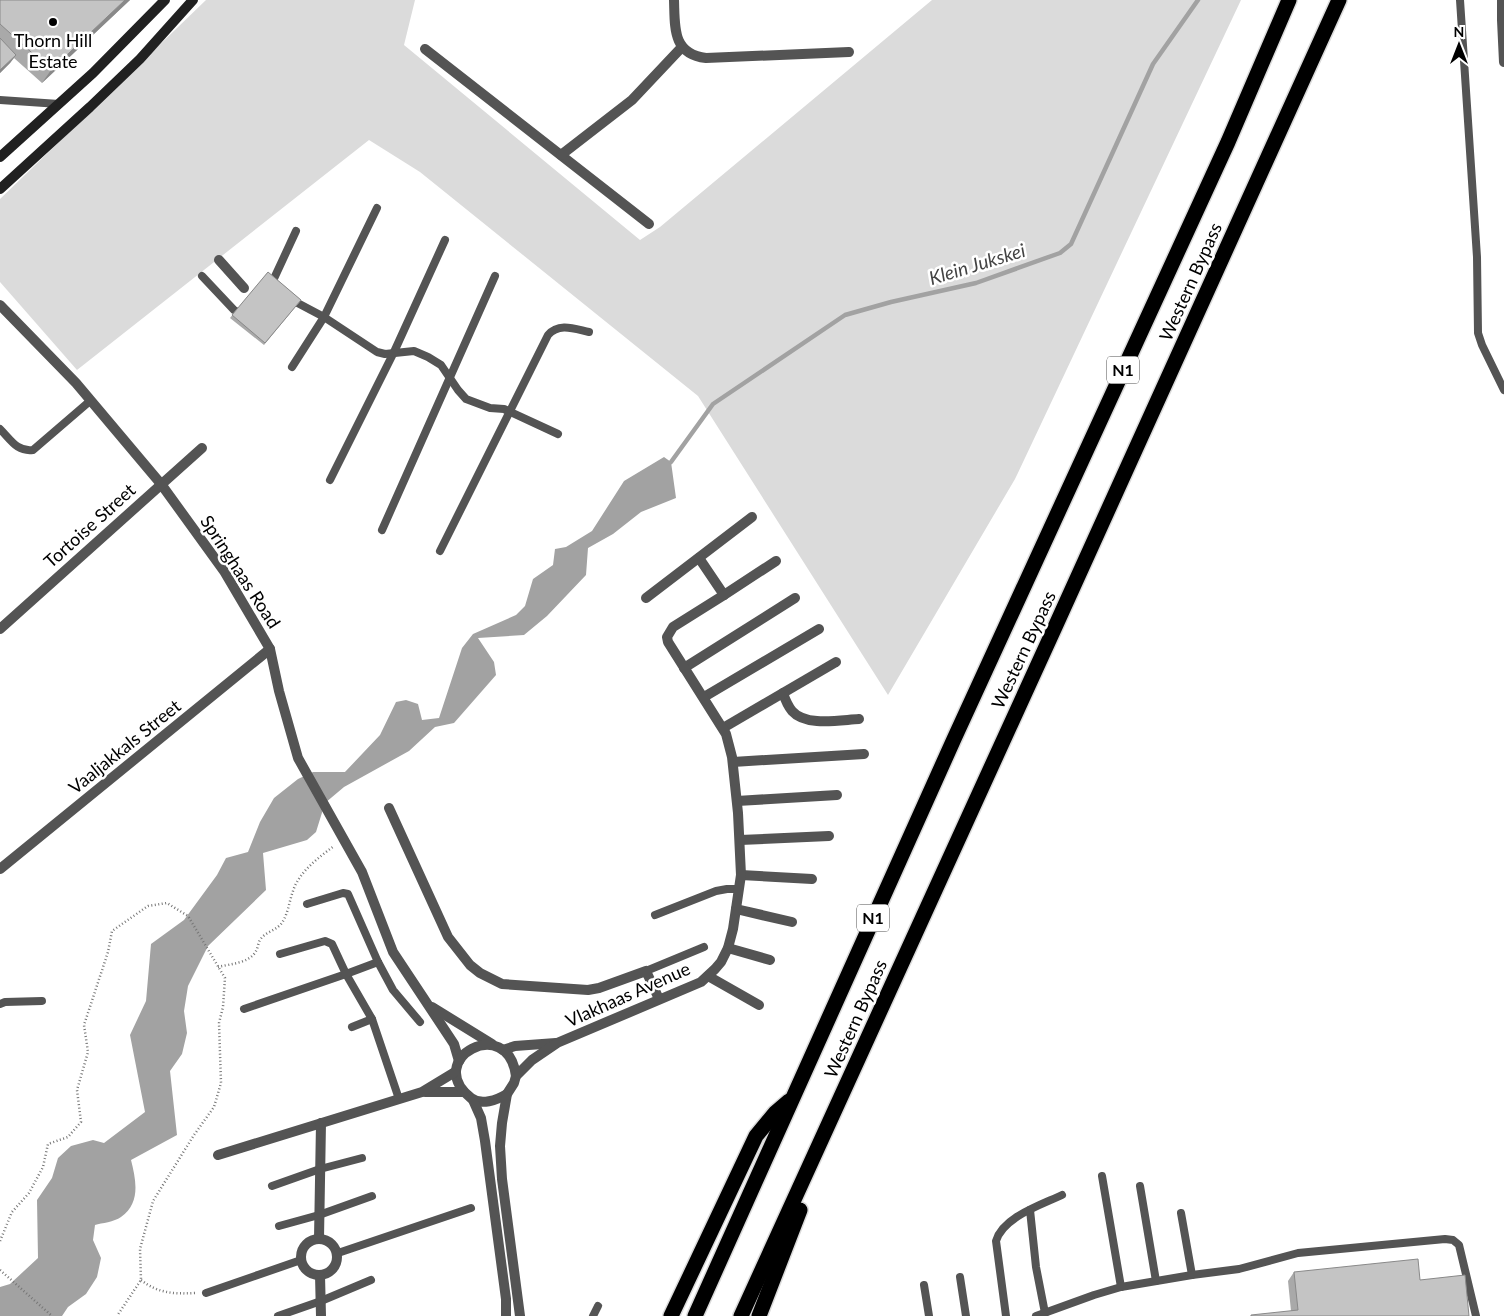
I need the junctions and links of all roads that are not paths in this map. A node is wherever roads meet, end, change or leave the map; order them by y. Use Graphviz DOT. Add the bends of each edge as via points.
graph roads {
  1 [pos="164,0"];
  2 [pos="193,0"];
  3 [pos="674,0"];
  4 [pos="1289,0"];
  5 [pos="1339,0"];
  6 [pos="1460,0"];
  7 [pos="1502,0"];
  8 [pos="1503,20"];
  9 [pos="682,47"];
  10 [pos="425,48"];
  11 [pos="849,52"];
  12 [pos="1504,62"];
  13 [pos="0,100"];
  14 [pos="59,104"];
  15 [pos="561,155"];
  16 [pos="0,158"];
  17 [pos="0,189"];
  18 [pos="377,208"];
  19 [pos="649,224"];
  20 [pos="296,231"];
  21 [pos="445,240"];
  22 [pos="219,260"];
  23 [pos="202,276"];
  24 [pos="495,276"];
  25 [pos="270,288"];
  26 [pos="246,292"];
  27 [pos="277,292"];
  28 [pos="265,295"];
  29 [pos="285,296"];
  30 [pos="0,305"];
  31 [pos="255,310"];
  32 [pos="324,317"];
  33 [pos="588,332"];
  34 [pos="394,352"];
  35 [pos="292,367"];
  36 [pos="449,378"];
  37 [pos="1504,390"];
  38 [pos="90,401"];
  39 [pos="509,411"];
  40 [pos="0,429"];
  41 [pos="558,434"];
  42 [pos="202,448"];
  43 [pos="330,480"];
  44 [pos="161,484"];
  45 [pos="752,518"];
  46 [pos="382,530"];
  47 [pos="440,551"];
  48 [pos="699,558"];
  49 [pos="776,561"];
  50 [pos="724,595"];
  51 [pos="646,598"];
  52 [pos="795,598"];
  53 [pos="0,629"];
  54 [pos="819,629"];
  55 [pos="270,649"];
  56 [pos="836,662"];
  57 [pos="684,668"];
  58 [pos="782,694"];
  59 [pos="704,697"];
  60 [pos="859,719"];
  61 [pos="723,728"];
  62 [pos="864,754"];
  63 [pos="733,762"];
  64 [pos="837,795"];
  65 [pos="737,801"];
  66 [pos="389,808"];
  67 [pos="829,836"];
  68 [pos="740,840"];
  69 [pos="0,869"];
  70 [pos="741,874"];
  71 [pos="812,879"];
  72 [pos="739,889"];
  73 [pos="307,904"];
  74 [pos="736,909"];
  75 [pos="655,915"];
  76 [pos="792,922"];
  77 [pos="704,947"];
  78 [pos="728,948"];
  79 [pos="280,954"];
  80 [pos="770,960"];
  81 [pos="378,962"];
  82 [pos="646,971"];
  83 [pos="346,974"];
  84 [pos="708,976"];
  85 [pos="659,999"];
  86 [pos="42,1000"];
  87 [pos="427,1003"];
  88 [pos="0,1004"];
  89 [pos="759,1005"];
  90 [pos="244,1009"];
  91 [pos="372,1019"];
  92 [pos="420,1022"];
  93 [pos="352,1026"];
  94 [pos="558,1043"];
  95 [pos="498,1048"];
  96 [pos="457,1066"];
  97 [pos="516,1076"];
  98 [pos="850,1078"];
  99 [pos="422,1092"];
  100 [pos="464,1092"];
  101 [pos="507,1094"];
  102 [pos="793,1098"];
  103 [pos="399,1100"];
  104 [pos="474,1100"];
  105 [pos="320,1123"];
  106 [pos="218,1155"];
  107 [pos="362,1158"];
  108 [pos="320,1169"];
  109 [pos="1102,1176"];
  110 [pos="272,1186"];
  111 [pos="1140,1186"];
  112 [pos="1062,1195"];
  113 [pos="372,1196"];
  114 [pos="470,1208"];
  115 [pos="1030,1210"];
  116 [pos="1181,1213"];
  117 [pos="319,1215"];
  118 [pos="279,1226"];
  119 [pos="319,1238"];
  120 [pos="338,1253"];
  121 [pos="301,1260"];
  122 [pos="320,1275"];
  123 [pos="1192,1275"];
  124 [pos="960,1277"];
  125 [pos="372,1280"];
  126 [pos="1156,1280"];
  127 [pos="924,1285"];
  128 [pos="1121,1287"];
  129 [pos="206,1293"];
  130 [pos="320,1301"];
  131 [pos="598,1306"];
  132 [pos="1045,1313"];
  133 [pos="278,1316"];
  134 [pos="321,1316"];
  135 [pos="506,1316"];
  136 [pos="520,1316"];
  137 [pos="593,1316"];
  138 [pos="671,1316"];
  139 [pos="694,1316"];
  140 [pos="741,1316"];
  141 [pos="759,1316"];
  142 [pos="929,1316"];
  143 [pos="966,1316"];
  144 [pos="1006,1316"];
  145 [pos="1036,1316"];
  146 [pos="1476,1316"];
  1 -- 14 [label="street"];
  2 -- 17 [label="street" via="132,66"];
  3 -- 9 [label="street" via="675,28"];
  4 -- 102 [label="highway, Western Bypass / N1" via="1224,151"];
  5 -- 98 [label="highway, Western Bypass / N1"];
  6 -- 37 [label="lane" via="1477,257 1478,333"];
  7 -- 8 [label="street"];
  8 -- 12 [label="street"];
  9 -- 11 [label="street" via="706,58"];
  9 -- 15 [label="street" via="632,100"];
  10 -- 15 [label="street"];
  13 -- 14 [label="lane"];
  14 -- 16 [label="street"];
  15 -- 19 [label="street"];
  18 -- 32 [label="lane"];
  20 -- 25 [label="lane"];
  21 -- 34 [label="lane"];
  22 -- 26 [label="street"];
  23 -- 31 [label="lane" via="234,310 240,313"];
  24 -- 36 [label="lane"];
  25 -- 27 [label="lane"];
  25 -- 28 [label="lane"];
  29 -- 32 [label="lane"];
  30 -- 38 [label="street, Springhaas Road"];
  32 -- 34 [label="lane" via="377,352"];
  32 -- 35 [label="lane"];
  33 -- 39 [label="lane" via="566,327 552,330"];
  34 -- 36 [label="lane" via="414,351 428,357 441,365"];
  34 -- 43 [label="lane"];
  36 -- 39 [label="lane" via="466,399"];
  36 -- 46 [label="lane"];
  38 -- 40 [label="lane" via="33,450 18,448"];
  38 -- 44 [label="street, Springhaas Road"];
  39 -- 41 [label="lane"];
  39 -- 47 [label="lane"];
  42 -- 44 [label="street, Tortoise Street"];
  44 -- 53 [label="street, Tortoise Street"];
  44 -- 55 [label="street, Springhaas Road" via="224,571"];
  45 -- 48 [label="street"];
  48 -- 50 [label="street"];
  48 -- 51 [label="street"];
  49 -- 50 [label="street"];
  50 -- 57 [label="street, Vlakhaas Avenue" via="673,627 668,634 668,642"];
  52 -- 57 [label="street"];
  54 -- 59 [label="street"];
  55 -- 69 [label="street, Vaaljakkals Street"];
  55 -- 87 [label="street, Springhaas Road" via="298,758 362,872 393,952"];
  56 -- 58 [label="street"];
  57 -- 59 [label="street, Vlakhaas Avenue"];
  58 -- 60 [label="street" via="792,711 803,719"];
  58 -- 61 [label="street"];
  59 -- 61 [label="street, Vlakhaas Avenue"];
  61 -- 63 [label="street, Vlakhaas Avenue"];
  62 -- 63 [label="street"];
  63 -- 65 [label="street, Vlakhaas Avenue"];
  64 -- 65 [label="street"];
  65 -- 68 [label="street, Vlakhaas Avenue"];
  66 -- 82 [label="street" via="448,937 480,973 502,984 588,990"];
  67 -- 68 [label="street"];
  68 -- 70 [label="street, Vlakhaas Avenue"];
  70 -- 71 [label="street"];
  70 -- 72 [label="street, Vlakhaas Avenue"];
  72 -- 74 [label="street, Vlakhaas Avenue"];
  72 -- 75 [label="lane" via="716,890"];
  73 -- 81 [label="lane" via="348,894"];
  74 -- 76 [label="street"];
  74 -- 78 [label="street, Vlakhaas Avenue"];
  77 -- 82 [label="lane"];
  78 -- 80 [label="street"];
  78 -- 84 [label="street, Vlakhaas Avenue"];
  79 -- 83 [label="lane" via="330,942"];
  81 -- 83 [label="lane"];
  81 -- 92 [label="lane" via="393,990"];
  82 -- 85 [label="street"];
  83 -- 90 [label="lane"];
  83 -- 91 [label="lane"];
  84 -- 85 [label="street, Vlakhaas Avenue"];
  84 -- 89 [label="street"];
  85 -- 94 [label="street, Vlakhaas Avenue"];
  86 -- 88 [label="lane"];
  87 -- 95 [label="street"];
  87 -- 96 [label="street, Springhaas Road" via="454,1044"];
  91 -- 93 [label="lane"];
  91 -- 103 [label="lane"];
  94 -- 95 [label="street"];
  94 -- 97 [label="street, Vlakhaas Avenue" via="532,1060"];
  95 -- 96 [label="street" via="473,1047"];
  95 -- 97 [label="street" via="510,1057"];
  96 -- 99 [label="street"];
  96 -- 100 [label="street" via="457,1083"];
  97 -- 101 [label="street, Vlakhaas Avenue"];
  98 -- 140 [label="highway, Western Bypass / N1"];
  98 -- 141 [label="highway"];
  99 -- 100 [label="street"];
  99 -- 103 [label="street"];
  100 -- 104 [label="street"];
  101 -- 104 [label="street" via="491,1101"];
  101 -- 136 [label="street, Vlakhaas Avenue" via="501,1159"];
  102 -- 138 [label="highway" via="756,1136"];
  102 -- 139 [label="highway, Western Bypass / N1"];
  103 -- 105 [label="street"];
  104 -- 135 [label="street" via="485,1141"];
  105 -- 106 [label="street"];
  105 -- 108 [label="street"];
  107 -- 108 [label="lane"];
  108 -- 110 [label="lane"];
  108 -- 117 [label="street"];
  109 -- 128 [label="lane"];
  111 -- 126 [label="lane"];
  112 -- 115 [label="lane"];
  113 -- 117 [label="lane"];
  114 -- 120 [label="lane"];
  115 -- 132 [label="lane"];
  115 -- 144 [label="lane" via="1008,1223 996,1241"];
  116 -- 123 [label="lane"];
  117 -- 118 [label="lane"];
  117 -- 119 [label="street"];
  119 -- 120 [label="street" via="331,1242"];
  119 -- 121 [label="street" via="307,1243"];
  120 -- 122 [label="street" via="336,1265"];
  121 -- 122 [label="street" via="308,1271"];
  121 -- 129 [label="lane"];
  122 -- 130 [label="street"];
  123 -- 126 [label="lane"];
  123 -- 146 [label="lane" via="1239,1269 1298,1253 1453,1240 1460,1245"];
  124 -- 143 [label="lane"];
  125 -- 130 [label="lane"];
  126 -- 128 [label="lane"];
  127 -- 142 [label="lane"];
  128 -- 132 [label="lane"];
  130 -- 133 [label="lane"];
  130 -- 134 [label="street"];
  131 -- 137 [label="lane"];
  132 -- 145 [label="lane"];
}
